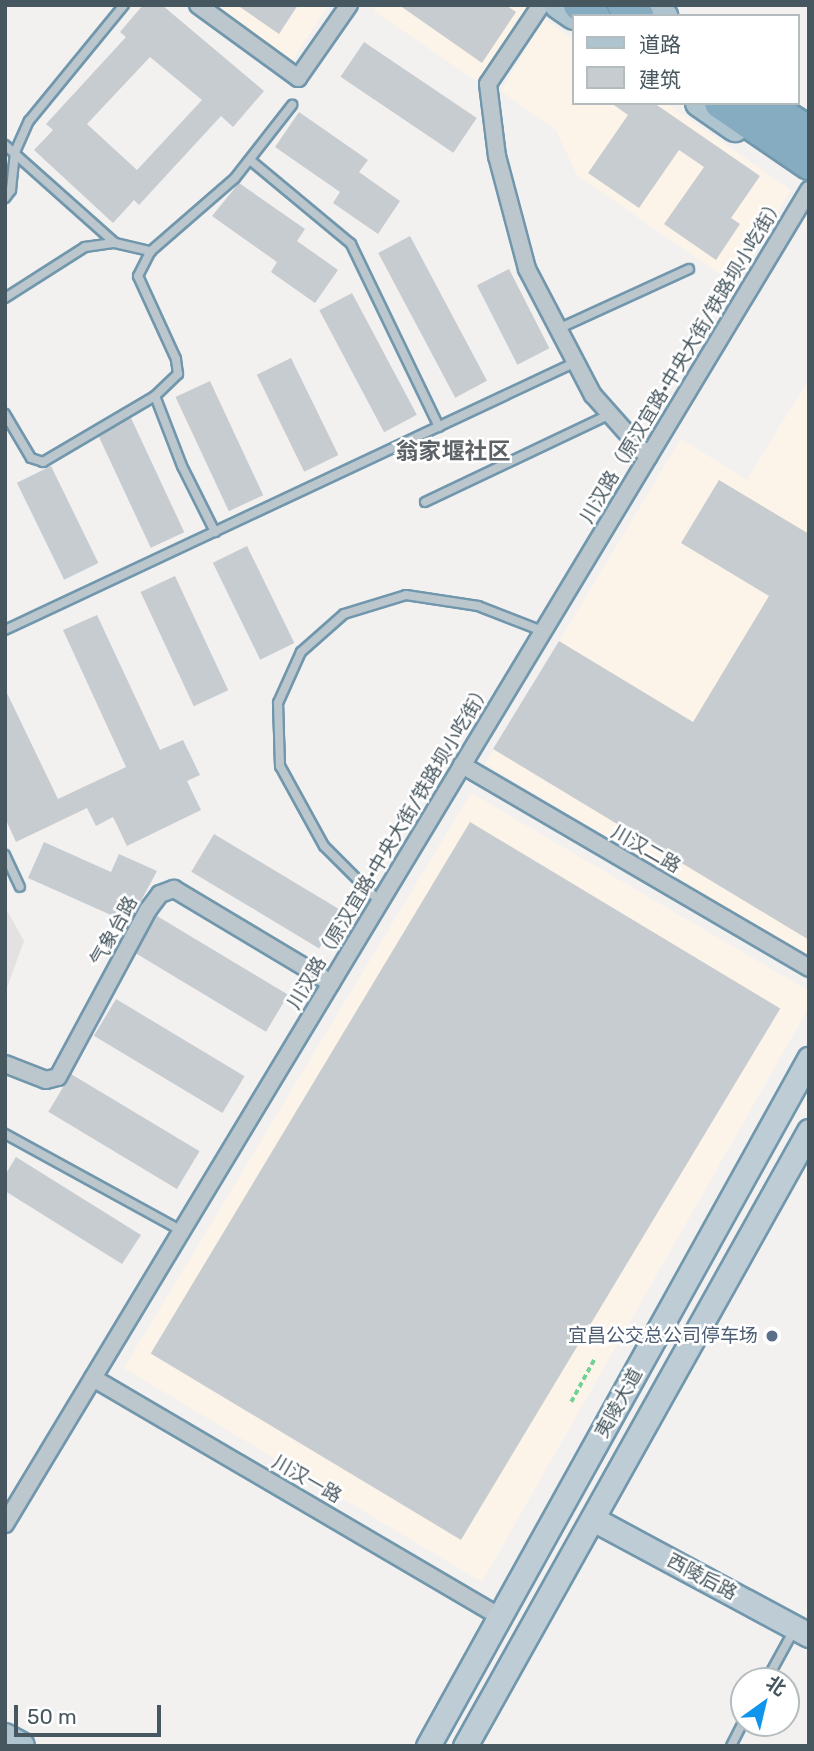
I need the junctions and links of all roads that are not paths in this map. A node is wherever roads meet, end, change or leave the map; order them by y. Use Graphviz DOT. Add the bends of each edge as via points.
graph roads {
  1 [pos="124,5"];
  2 [pos="198,5"];
  3 [pos="349,5"];
  4 [pos="541,5"];
  5 [pos="292,105"];
  6 [pos="702,105"];
  7 [pos="723,105"];
  8 [pos="768,105"];
  9 [pos="792,105"];
  10 [pos="809,117"];
  11 [pos="809,132"];
  12 [pos="5,145"];
  13 [pos="15,152"];
  14 [pos="250,160"];
  15 [pos="809,164"];
  16 [pos="809,180"];
  17 [pos="809,190"];
  18 [pos="5,198"];
  19 [pos="115,243"];
  20 [pos="150,251"];
  21 [pos="689,269"];
  22 [pos="5,298"];
  23 [pos="558,329"];
  24 [pos="576,362"];
  25 [pos="155,396"];
  26 [pos="5,414"];
  27 [pos="610,414"];
  28 [pos="439,427"];
  29 [pos="648,457"];
  30 [pos="425,502"];
  31 [pos="215,532"];
  32 [pos="5,630"];
  33 [pos="543,631"];
  34 [pos="462,765"];
  35 [pos="5,855"];
  36 [pos="20,887"];
  37 [pos="380,902"];
  38 [pos="809,968"];
  39 [pos="331,983"];
  40 [pos="809,1059"];
  41 [pos="5,1065"];
  42 [pos="809,1130"];
  43 [pos="5,1133"];
  44 [pos="182,1231"];
  45 [pos="93,1378"];
  46 [pos="595,1520"];
  47 [pos="5,1524"];
  48 [pos="500,1617"];
  49 [pos="802,1631"];
  50 [pos="776,1667"];
  51 [pos="5,1737"];
  52 [pos="21,1746"];
  53 [pos="428,1746"];
  54 [pos="465,1746"];
  1 -- 13 [label="lane" via="29,121"];
  2 -- 3 [label="street" via="298,78"];
  4 -- 23 [label="street" via="488,84 497,156 527,269"];
  5 -- 14 [label="lane"];
  6 -- 16 [label="main road"];
  7 -- 15 [label="highway"];
  8 -- 11 [label="highway"];
  9 -- 10 [label="main road"];
  12 -- 13 [label="lane"];
  13 -- 18 [label="lane" via="11,190"];
  13 -- 19 [label="lane"];
  14 -- 20 [label="lane"];
  14 -- 28 [label="lane" via="351,244"];
  17 -- 29 [label="street, 川汉路（原汉宜路·中央大街/铁路坝小吃街）"];
  19 -- 20 [label="lane"];
  19 -- 22 [label="lane" via="85,247"];
  20 -- 25 [label="lane" via="138,276 176,359 177,374"];
  21 -- 23 [label="lane"];
  23 -- 24 [label="street"];
  24 -- 27 [label="street"];
  24 -- 28 [label="lane"];
  25 -- 26 [label="lane" via="44,462 32,458"];
  25 -- 31 [label="lane" via="182,466"];
  27 -- 29 [label="street"];
  27 -- 30 [label="lane"];
  28 -- 31 [label="lane"];
  29 -- 33 [label="street, 川汉路（原汉宜路·中央大街/铁路坝小吃街）"];
  31 -- 32 [label="lane"];
  33 -- 34 [label="street, 川汉路（原汉宜路·中央大街/铁路坝小吃街）"];
  33 -- 37 [label="lane" via="478,606 406,595 344,614 301,652 278,703 280,765 324,846"];
  34 -- 37 [label="street, 川汉路（原汉宜路·中央大街/铁路坝小吃街）"];
  34 -- 38 [label="street, 川汉二路"];
  35 -- 36 [label="lane"];
  37 -- 39 [label="street, 川汉路（原汉宜路·中央大街/铁路坝小吃街）"];
  39 -- 41 [label="street, 气象台路" via="174,889 160,894 148,910 58,1077 46,1080"];
  39 -- 44 [label="street, 川汉路（原汉宜路·中央大街/铁路坝小吃街）"];
  40 -- 48 [label="main road, 夷陵大道"];
  42 -- 46 [label="main road, 夷陵大道" via="704,1313"];
  43 -- 44 [label="lane"];
  44 -- 45 [label="street, 川汉路（原汉宜路·中央大街/铁路坝小吃街）"];
  45 -- 47 [label="street, 川汉路（原汉宜路·中央大街/铁路坝小吃街）"];
  45 -- 48 [label="street, 川汉一路"];
  46 -- 49 [label="main road, 西陵后路"];
  46 -- 54 [label="main road, 夷陵大道"];
  48 -- 53 [label="main road, 夷陵大道"];
  49 -- 50 [label="lane"];
  51 -- 52 [label="main road"];
}
